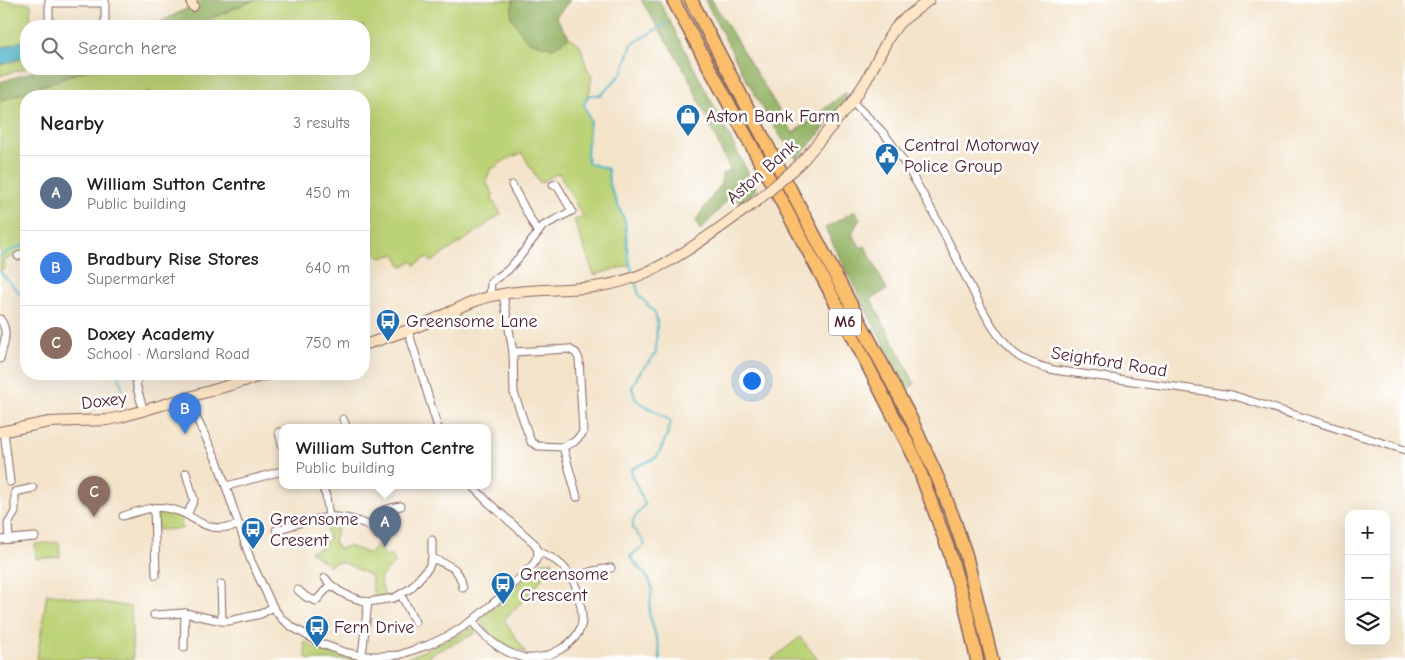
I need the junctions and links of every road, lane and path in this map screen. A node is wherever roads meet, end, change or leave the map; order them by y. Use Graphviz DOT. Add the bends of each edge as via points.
graph roads {
  1 [pos="673,0"];
  2 [pos="691,0"];
  3 [pos="929,0"];
  4 [pos="49,1"];
  5 [pos="105,2"];
  6 [pos="49,20"];
  7 [pos="105,20"];
  8 [pos="852,102"];
  9 [pos="512,185"];
  10 [pos="553,185"];
  11 [pos="538,233"];
  12 [pos="503,294"];
  13 [pos="490,297"];
  14 [pos="0,319"];
  15 [pos="408,330"];
  16 [pos="370,343"];
  17 [pos="513,352"];
  18 [pos="0,359"];
  19 [pos="136,380"];
  20 [pos="245,380"];
  21 [pos="187,398"];
  22 [pos="144,412"];
  23 [pos="343,419"];
  24 [pos="345,424"];
  25 [pos="437,424"];
  26 [pos="2,431"];
  27 [pos="563,447"];
  28 [pos="1405,450"];
  29 [pos="279,472"];
  30 [pos="186,473"];
  31 [pos="10,482"];
  32 [pos="227,486"];
  33 [pos="33,488"];
  34 [pos="323,489"];
  35 [pos="475,489"];
  36 [pos="577,497"];
  37 [pos="401,506"];
  38 [pos="154,508"];
  39 [pos="187,515"];
  40 [pos="123,516"];
  41 [pos="329,516"];
  42 [pos="240,525"];
  43 [pos="392,528"];
  44 [pos="276,530"];
  45 [pos="35,536"];
  46 [pos="379,536"];
  47 [pos="9,539"];
  48 [pos="0,540"];
  49 [pos="432,540"];
  50 [pos="538,552"];
  51 [pos="432,558"];
  52 [pos="164,567"];
  53 [pos="611,568"];
  54 [pos="325,578"];
  55 [pos="572,578"];
  56 [pos="221,584"];
  57 [pos="330,585"];
  58 [pos="463,588"];
  59 [pos="298,590"];
  60 [pos="401,595"];
  61 [pos="368,602"];
  62 [pos="273,607"];
  63 [pos="185,613"];
  64 [pos="154,615"];
  65 [pos="222,621"];
  66 [pos="472,621"];
  67 [pos="415,622"];
  68 [pos="184,648"];
  69 [pos="362,656"];
  70 [pos="399,657"];
  71 [pos="533,659"];
  72 [pos="977,660"];
  73 [pos="992,660"];
  1 -- 72 [label="highway, M6" via="915,458 949,551"];
  2 -- 73 [label="highway, M6" via="911,419 939,480 966,555"];
  3 -- 8 [label="street, Aston Bank" via="899,23"];
  4 -- 5 [label="street"];
  4 -- 6 [label="street"];
  5 -- 7 [label="street"];
  8 -- 12 [label="street, Aston Bank, bridge" via="799,165 758,201 662,266 625,281 595,287"];
  8 -- 28 [label="street, Seighford Road" via="888,139 998,334 1012,352 1054,370 1232,395"];
  9 -- 11 [label="street"];
  10 -- 11 [label="street" via="556,184 572,211 543,226"];
  11 -- 13 [label="street" via="508,270 491,282"];
  12 -- 13 [label="street"];
  12 -- 17 [label="street"];
  13 -- 15 [label="street"];
  14 -- 18 [label="street" via="6,337"];
  15 -- 16 [label="street"];
  15 -- 25 [label="street"];
  17 -- 27 [label="street" via="514,393 531,442 538,446"];
  17 -- 27 [label="street" via="569,349 576,353 583,433"];
  19 -- 22 [label="street"];
  20 -- 21 [label="street, Doxey"];
  21 -- 22 [label="street, Doxey"];
  21 -- 32 [label="street"];
  22 -- 26 [label="street, Doxey" via="107,420 49,422"];
  23 -- 24 [label="street"];
  26 -- 31 [label="street"];
  27 -- 36 [label="street"];
  29 -- 32 [label="street"];
  30 -- 39 [label="street" via="194,500"];
  32 -- 42 [label="street"];
  33 -- 47 [label="street" via="14,492 15,512 8,524"];
  34 -- 41 [label="street"];
  35 -- 50 [label="street" via="531,539"];
  37 -- 41 [label="street" via="385,509 376,516 372,527 350,518"];
  38 -- 39 [label="street" via="172,509"];
  38 -- 40 [label="street"];
  38 -- 52 [label="street" via="156,571"];
  39 -- 42 [label="street" via="211,528"];
  41 -- 44 [label="street"];
  42 -- 62 [label="street" via="251,561"];
  43 -- 46 [label="street"];
  45 -- 47 [label="street"];
  47 -- 48 [label="street"];
  49 -- 51 [label="street"];
  50 -- 55 [label="street" via="554,558"];
  50 -- 66 [label="street" via="532,566"];
  51 -- 58 [label="street" via="452,567 461,576"];
  51 -- 60 [label="street" via="418,582"];
  53 -- 55 [label="street"];
  54 -- 57 [label="street"];
  55 -- 71 [label="street" via="582,609 582,622 576,635 556,652"];
  56 -- 65 [label="street"];
  57 -- 59 [label="street" via="316,601"];
  57 -- 61 [label="street" via="346,596"];
  60 -- 61 [label="street"];
  60 -- 67 [label="street"];
  61 -- 69 [label="street"];
  62 -- 65 [label="street" via="261,614"];
  62 -- 69 [label="street" via="281,618 305,635"];
  63 -- 64 [label="street"];
  63 -- 65 [label="street"];
  63 -- 68 [label="street"];
  66 -- 70 [label="street"];
  66 -- 71 [label="street" via="501,648"];
  69 -- 70 [label="street"];
}
